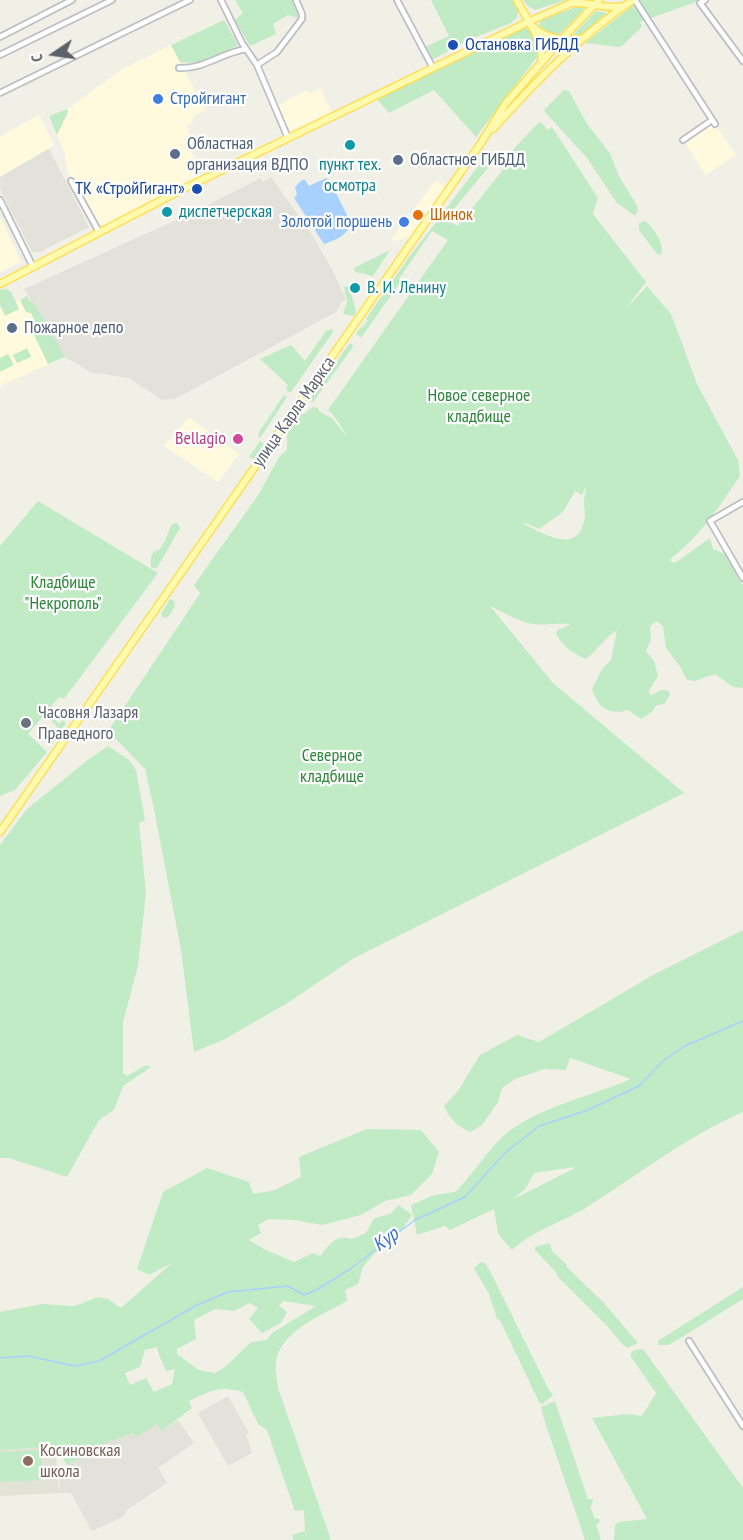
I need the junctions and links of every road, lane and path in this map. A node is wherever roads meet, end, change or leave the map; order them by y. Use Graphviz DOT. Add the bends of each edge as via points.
graph roads {
  1 [pos="72,0"];
  2 [pos="112,0"];
  3 [pos="190,0"];
  4 [pos="221,0"];
  5 [pos="296,0"];
  6 [pos="396,0"];
  7 [pos="517,0"];
  8 [pos="632,1"];
  9 [pos="576,2"];
  10 [pos="597,2"];
  11 [pos="702,2"];
  12 [pos="528,22"];
  13 [pos="0,37"];
  14 [pos="585,38"];
  15 [pos="562,39"];
  16 [pos="246,49"];
  17 [pos="0,55"];
  18 [pos="743,61"];
  19 [pos="541,62"];
  20 [pos="257,65"];
  21 [pos="179,68"];
  22 [pos="433,68"];
  23 [pos="0,93"];
  24 [pos="288,138"];
  25 [pos="683,140"];
  26 [pos="481,143"];
  27 [pos="71,181"];
  28 [pos="0,200"];
  29 [pos="99,232"];
  30 [pos="33,267"];
  31 [pos="0,284"];
  32 [pos="743,502"];
  33 [pos="743,578"];
  34 [pos="0,832"];
  35 [pos="688,1341"];
  36 [pos="743,1426"];
  1 -- 13 [label="street"];
  2 -- 17 [label="street"];
  3 -- 23 [label="street"];
  4 -- 16 [label="street"];
  5 -- 20 [label="street" via="302,19 277,52"];
  6 -- 22 [label="street"];
  7 -- 12 [label="main road"];
  8 -- 10 [label="main road" via="618,7"];
  8 -- 14 [label="main road"];
  8 -- 25 [label="street" via="714,122"];
  9 -- 10 [label="main road"];
  9 -- 12 [label="main road"];
  10 -- 15 [label="main road, улица Карла Маркса"];
  11 -- 18 [label="street"];
  12 -- 15 [label="main road" via="542,34"];
  12 -- 19 [label="main road" via="542,48"];
  12 -- 22 [label="main road"];
  14 -- 15 [label="main road"];
  14 -- 26 [label="main road" via="524,95"];
  15 -- 19 [label="main road, улица Карла Маркса"];
  16 -- 20 [label="street"];
  16 -- 21 [label="street" via="201,67"];
  19 -- 26 [label="main road, улица Карла Маркса" via="506,103"];
  20 -- 24 [label="street"];
  22 -- 24 [label="main road"];
  24 -- 29 [label="main road"];
  26 -- 34 [label="main road, улица Карла Маркса"];
  27 -- 29 [label="street"];
  28 -- 30 [label="street"];
  29 -- 30 [label="main road"];
  30 -- 31 [label="main road"];
  32 -- 33 [label="street" via="711,521"];
  35 -- 36 [label="street"];
}
